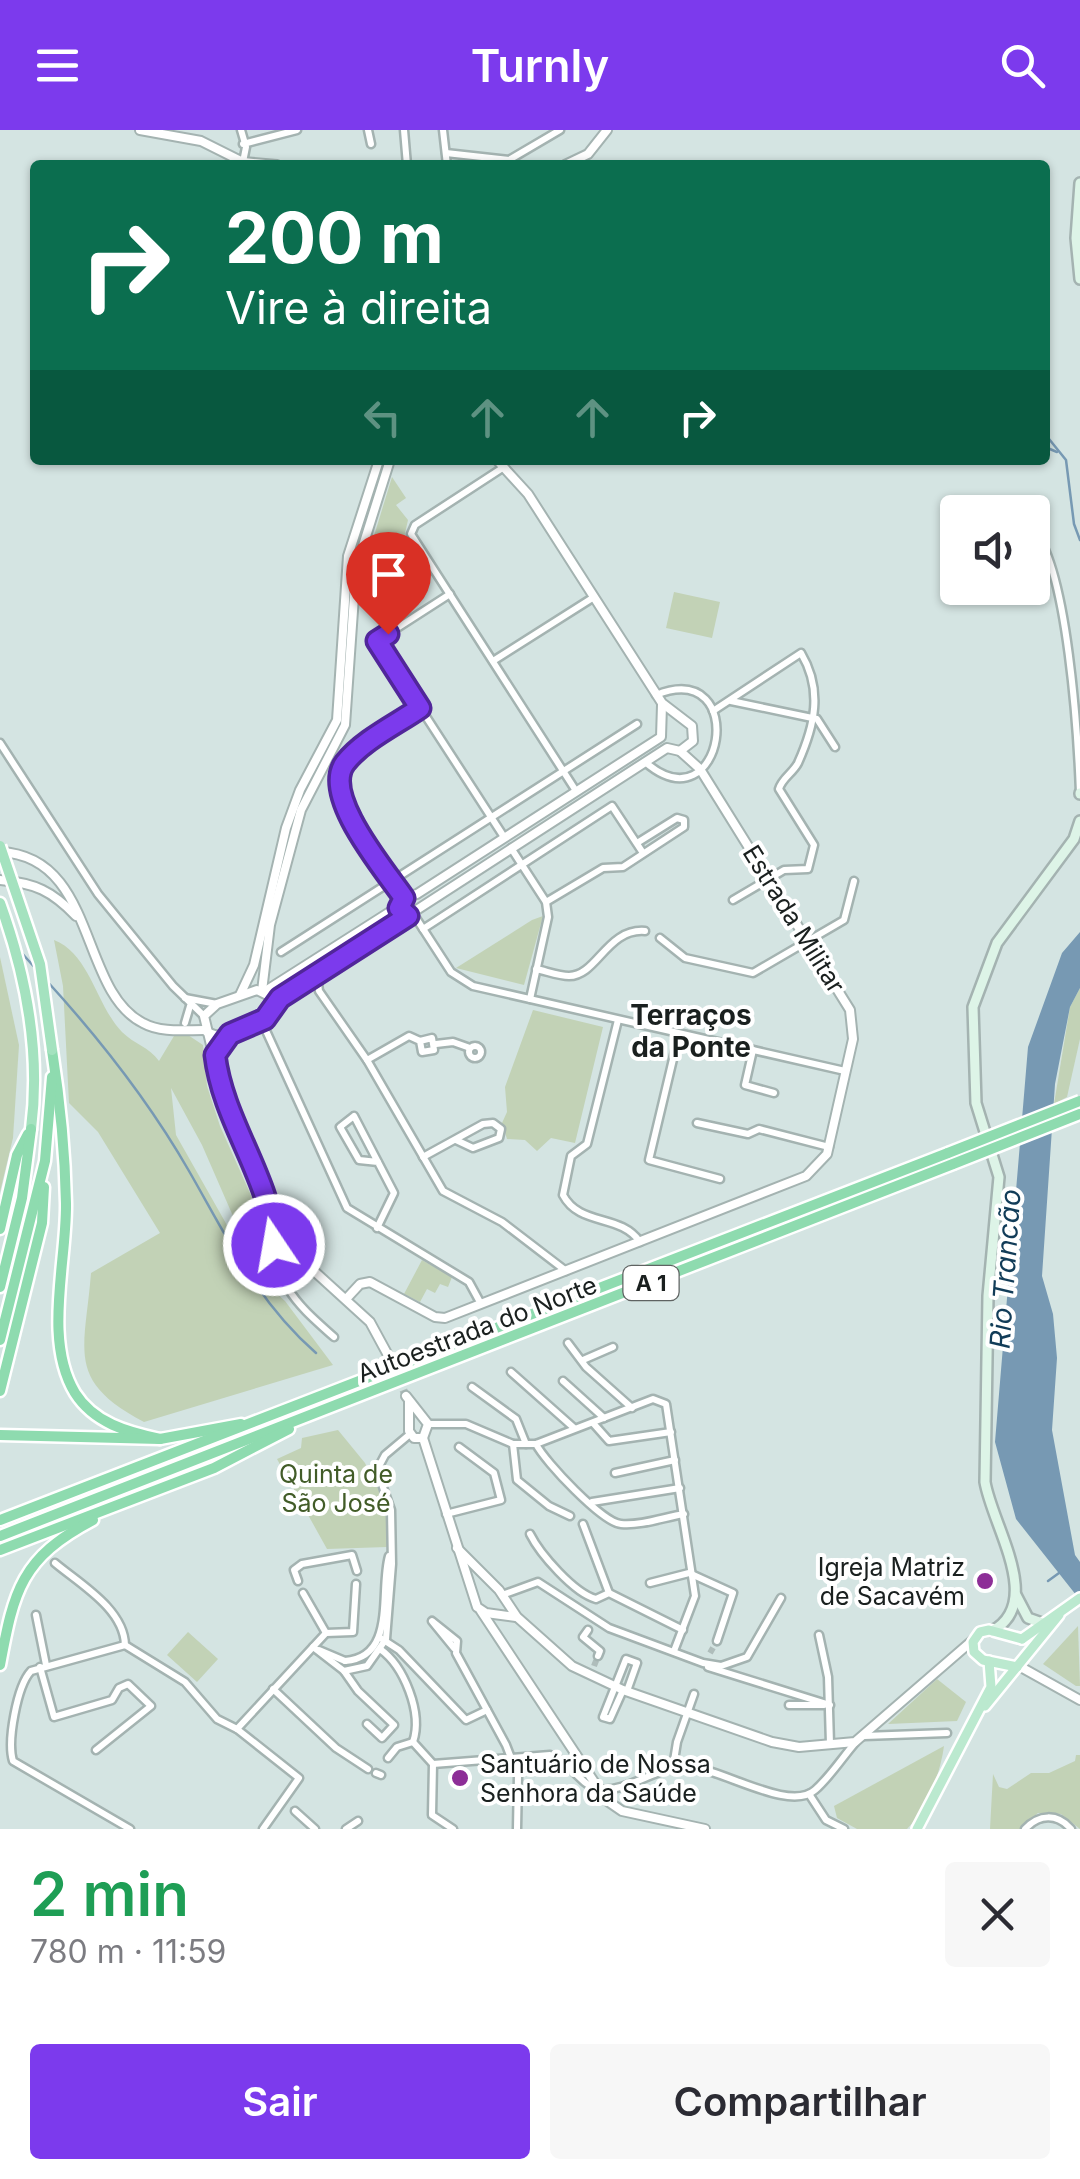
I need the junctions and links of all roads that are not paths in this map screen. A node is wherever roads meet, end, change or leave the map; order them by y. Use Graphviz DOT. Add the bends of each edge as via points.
graph roads {
  1 [pos="140,130"];
  2 [pos="241,130"];
  3 [pos="297,130"];
  4 [pos="368,130"];
  5 [pos="404,130"];
  6 [pos="443,130"];
  7 [pos="560,130"];
  8 [pos="607,130"];
  9 [pos="243,144"];
  10 [pos="371,144"];
  11 [pos="446,153"];
  12 [pos="235,160"];
  13 [pos="242,160"];
  14 [pos="407,160"];
  15 [pos="446,160"];
  16 [pos="575,160"];
  17 [pos="1080,183"];
  18 [pos="1080,279"];
  19 [pos="378,465"];
  20 [pos="388,465"];
  21 [pos="505,466"];
  22 [pos="1050,568"];
  23 [pos="450,594"];
  24 [pos="594,597"];
  25 [pos="493,661"];
  26 [pos="659,699"];
  27 [pos="730,701"];
  28 [pos="420,708"];
  29 [pos="713,711"];
  30 [pos="681,718"];
  31 [pos="812,718"];
  32 [pos="637,724"];
  33 [pos="664,724"];
  34 [pos="1079,729"];
  35 [pos="660,736"];
  36 [pos="693,741"];
  37 [pos="0,743"];
  38 [pos="835,746"];
  39 [pos="667,748"];
  40 [pos="680,751"];
  41 [pos="645,762"];
  42 [pos="698,766"];
  43 [pos="564,771"];
  44 [pos="576,791"];
  45 [pos="1080,793"];
  46 [pos="491,818"];
  47 [pos="1080,822"];
  48 [pos="504,838"];
  49 [pos="637,843"];
  50 [pos="512,848"];
  51 [pos="0,849"];
  52 [pos="644,853"];
  53 [pos="522,865"];
  54 [pos="768,877"];
  55 [pos="0,880"];
  56 [pos="392,881"];
  57 [pos="854,881"];
  58 [pos="405,899"];
  59 [pos="734,900"];
  60 [pos="546,902"];
  61 [pos="0,903"];
  62 [pos="414,913"];
  63 [pos="79,920"];
  64 [pos="423,929"];
  65 [pos="645,931"];
  66 [pos="660,938"];
  67 [pos="811,944"];
  68 [pos="281,952"];
  69 [pos="536,969"];
  70 [pos="262,972"];
  71 [pos="317,974"];
  72 [pos="280,982"];
  73 [pos="300,985"];
  74 [pos="263,991"];
  75 [pos="320,991"];
  76 [pos="240,995"];
  77 [pos="530,999"];
  78 [pos="187,1001"];
  79 [pos="217,1004"];
  80 [pos="271,1009"];
  81 [pos="204,1016"];
  82 [pos="618,1020"];
  83 [pos="262,1022"];
  84 [pos="186,1024"];
  85 [pos="176,1029"];
  86 [pos="205,1031"];
  87 [pos="230,1034"];
  88 [pos="678,1034"];
  89 [pos="420,1041"];
  90 [pos="436,1044"];
  91 [pos="470,1048"];
  92 [pos="52,1050"];
  93 [pos="754,1050"];
  94 [pos="215,1055"];
  95 [pos="367,1060"];
  96 [pos="846,1072"];
  97 [pos="774,1093"];
  98 [pos="1080,1101"];
  99 [pos="1080,1114"];
  100 [pos="697,1123"];
  101 [pos="31,1129"];
  102 [pos="456,1140"];
  103 [pos="829,1146"];
  104 [pos="423,1158"];
  105 [pos="950,1158"];
  106 [pos="45,1161"];
  107 [pos="378,1162"];
  108 [pos="720,1179"];
  109 [pos="274,1220"];
  110 [pos="377,1228"];
  111 [pos="0,1229"];
  112 [pos="640,1242"];
  113 [pos="566,1271"];
  114 [pos="0,1287"];
  115 [pos="347,1298"];
  116 [pos="480,1304"];
  117 [pos="334,1337"];
  118 [pos="0,1340"];
  119 [pos="568,1343"];
  120 [pos="613,1347"];
  121 [pos="389,1357"];
  122 [pos="582,1360"];
  123 [pos="511,1372"];
  124 [pos="563,1381"];
  125 [pos="472,1386"];
  126 [pos="0,1391"];
  127 [pos="632,1408"];
  128 [pos="272,1418"];
  129 [pos="604,1418"];
  130 [pos="425,1421"];
  131 [pos="298,1422"];
  132 [pos="410,1422"];
  133 [pos="593,1422"];
  134 [pos="575,1429"];
  135 [pos="670,1432"];
  136 [pos="0,1434"];
  137 [pos="410,1434"];
  138 [pos="422,1438"];
  139 [pos="160,1439"];
  140 [pos="514,1444"];
  141 [pos="526,1444"];
  142 [pos="536,1444"];
  143 [pos="459,1447"];
  144 [pos="675,1460"];
  145 [pos="614,1472"];
  146 [pos="680,1488"];
  147 [pos="591,1502"];
  148 [pos="111,1510"];
  149 [pos="446,1514"];
  150 [pos="684,1514"];
  151 [pos="570,1516"];
  152 [pos="0,1520"];
  153 [pos="582,1524"];
  154 [pos="530,1534"];
  155 [pos="0,1535"];
  156 [pos="457,1548"];
  157 [pos="2,1549"];
  158 [pos="55,1563"];
  159 [pos="357,1571"];
  160 [pos="478,1572"];
  161 [pos="694,1574"];
  162 [pos="466,1577"];
  163 [pos="298,1582"];
  164 [pos="650,1583"];
  165 [pos="356,1584"];
  166 [pos="303,1593"];
  167 [pos="610,1593"];
  168 [pos="1016,1595"];
  169 [pos="502,1596"];
  170 [pos="782,1598"];
  171 [pos="1080,1598"];
  172 [pos="481,1611"];
  173 [pos="497,1611"];
  174 [pos="36,1615"];
  175 [pos="1009,1616"];
  176 [pos="1059,1616"];
  177 [pos="517,1617"];
  178 [pos="1048,1624"];
  179 [pos="588,1630"];
  180 [pos="683,1630"];
  181 [pos="991,1631"];
  182 [pos="326,1633"];
  183 [pos="819,1635"];
  184 [pos="382,1638"];
  185 [pos="974,1638"];
  186 [pos="1020,1639"];
  187 [pos="716,1640"];
  188 [pos="124,1644"];
  189 [pos="313,1648"];
  190 [pos="378,1648"];
  191 [pos="454,1648"];
  192 [pos="674,1651"];
  193 [pos="710,1653"];
  194 [pos="598,1656"];
  195 [pos="1028,1656"];
  196 [pos="986,1660"];
  197 [pos="345,1661"];
  198 [pos="951,1662"];
  199 [pos="704,1663"];
  200 [pos="0,1664"];
  201 [pos="42,1666"];
  202 [pos="594,1666"];
  203 [pos="1018,1666"];
  204 [pos="344,1671"];
  205 [pos="1036,1674"];
  206 [pos="589,1676"];
  207 [pos="272,1689"];
  208 [pos="694,1694"];
  209 [pos="1080,1700"];
  210 [pos="830,1705"];
  211 [pos="151,1706"];
  212 [pos="789,1706"];
  213 [pos="487,1710"];
  214 [pos="157,1714"];
  215 [pos="688,1714"];
  216 [pos="974,1718"];
  217 [pos="367,1724"];
  218 [pos="237,1728"];
  219 [pos="947,1733"];
  220 [pos="860,1739"];
  221 [pos="413,1742"];
  222 [pos="830,1744"];
  223 [pos="96,1750"];
  224 [pos="510,1757"];
  225 [pos="388,1758"];
  226 [pos="433,1764"];
  227 [pos="673,1768"];
  228 [pos="375,1772"];
  229 [pos="600,1790"];
  230 [pos="809,1794"];
  231 [pos="295,1811"];
  232 [pos="358,1821"];
  233 [pos="130,1829"];
  234 [pos="264,1829"];
  235 [pos="315,1829"];
  236 [pos="346,1829"];
  237 [pos="452,1829"];
  238 [pos="517,1829"];
  239 [pos="705,1829"];
  240 [pos="844,1829"];
  241 [pos="917,1829"];
  242 [pos="1025,1829"];
  243 [pos="1071,1829"];
  1 -- 12 [label="street" via="201,142"];
  2 -- 9 [label="street"];
  3 -- 9 [label="street"];
  4 -- 10 [label="street"];
  5 -- 14 [label="street"];
  6 -- 11 [label="street"];
  7 -- 11 [label="street" via="509,160"];
  8 -- 16 [label="street"];
  9 -- 13 [label="street"];
  11 -- 15 [label="street"];
  17 -- 18 [label="main road"];
  19 -- 76 [label="street" via="346,567 337,720 286,828 254,965"];
  20 -- 70 [label="street" via="356,568 345,725 301,810"];
  21 -- 23 [label="street" via="414,525 411,534"];
  21 -- 24 [label="street"];
  22 -- 34 [label="street"];
  23 -- 25 [label="street"];
  23 -- 28 [label="street" via="377,641"];
  24 -- 25 [label="street"];
  24 -- 26 [label="street"];
  25 -- 43 [label="street"];
  26 -- 29 [label="street" via="685,691"];
  26 -- 30 [label="street"];
  26 -- 33 [label="street"];
  27 -- 29 [label="street"];
  27 -- 31 [label="street"];
  27 -- 31 [label="street" via="800,654 816,690"];
  28 -- 46 [label="street"];
  28 -- 56 [label="street" via="348,759 338,782 344,808"];
  29 -- 42 [label="street" via="720,736 716,751"];
  30 -- 33 [label="street"];
  30 -- 36 [label="street" via="692,726"];
  31 -- 38 [label="street"];
  31 -- 54 [label="street" via="797,766 778,789 814,845 808,869"];
  32 -- 43 [label="street"];
  33 -- 35 [label="street"];
  34 -- 45 [label="street"];
  35 -- 39 [label="street"];
  35 -- 44 [label="street"];
  36 -- 40 [label="street"];
  36 -- 42 [label="street, Estrada Militar"];
  37 -- 78 [label="street" via="98,894"];
  39 -- 40 [label="street"];
  39 -- 41 [label="street"];
  40 -- 42 [label="street, Estrada Militar"];
  41 -- 42 [label="street" via="676,776"];
  41 -- 50 [label="street"];
  42 -- 54 [label="street, Estrada Militar"];
  43 -- 44 [label="street"];
  43 -- 46 [label="street"];
  44 -- 48 [label="street"];
  46 -- 48 [label="street"];
  46 -- 56 [label="street"];
  47 -- 168 [label="main road" via="992,954 972,1025 977,1110 999,1177 988,1296 986,1482 1017,1577"];
  48 -- 58 [label="street"];
  49 -- 52 [label="street"];
  49 -- 52 [label="street" via="684,820 684,827"];
  49 -- 53 [label="street" via="612,806"];
  50 -- 53 [label="street"];
  50 -- 62 [label="street"];
  51 -- 63 [label="street" via="28,856 54,874"];
  51 -- 92 [label="highway, bridge" via="35,944"];
  52 -- 60 [label="street"];
  53 -- 60 [label="street"];
  53 -- 64 [label="street"];
  54 -- 59 [label="street"];
  54 -- 67 [label="street, Estrada Militar"];
  55 -- 63 [label="street" via="56,895"];
  56 -- 58 [label="street"];
  56 -- 68 [label="street"];
  57 -- 67 [label="street" via="844,920"];
  58 -- 62 [label="street"];
  58 -- 62 [label="street"];
  58 -- 72 [label="street"];
  60 -- 69 [label="street"];
  61 -- 101 [label="highway" via="25,987 34,1076"];
  62 -- 64 [label="street"];
  62 -- 71 [label="street"];
  63 -- 85 [label="street" via="128,1012 152,1027"];
  64 -- 77 [label="street" via="451,972 472,986"];
  65 -- 69 [label="street" via="617,938 572,976"];
  66 -- 67 [label="street" via="685,958 753,973"];
  67 -- 96 [label="street, Estrada Militar" via="850,1010"];
  69 -- 77 [label="street"];
  70 -- 72 [label="street"];
  70 -- 74 [label="street"];
  71 -- 73 [label="street"];
  71 -- 75 [label="street"];
  72 -- 74 [label="street"];
  73 -- 75 [label="street"];
  73 -- 80 [label="street"];
  74 -- 76 [label="street"];
  74 -- 80 [label="street"];
  75 -- 95 [label="street"];
  76 -- 79 [label="street"];
  77 -- 82 [label="street"];
  78 -- 79 [label="street"];
  78 -- 81 [label="street"];
  78 -- 84 [label="street"];
  79 -- 81 [label="street"];
  80 -- 83 [label="street"];
  81 -- 84 [label="street"];
  81 -- 86 [label="street"];
  82 -- 88 [label="street"];
  82 -- 112 [label="street" via="587,1144 571,1156 563,1194 578,1214 628,1226"];
  83 -- 87 [label="street"];
  83 -- 110 [label="street" via="346,1208"];
  84 -- 85 [label="street"];
  85 -- 86 [label="street"];
  86 -- 87 [label="street"];
  86 -- 94 [label="street"];
  87 -- 94 [label="street"];
  88 -- 93 [label="street"];
  88 -- 108 [label="street" via="649,1160"];
  89 -- 90 [label="street" via="429,1037"];
  89 -- 90 [label="street" via="425,1053"];
  89 -- 95 [label="street" via="409,1036"];
  90 -- 91 [label="street"];
  92 -- 106 [label="highway"];
  92 -- 139 [label="highway" via="62,1112 65,1369 76,1395 100,1418"];
  93 -- 96 [label="street"];
  93 -- 97 [label="street" via="746,1085"];
  94 -- 109 [label="street" via="226,1111"];
  95 -- 104 [label="street"];
  96 -- 103 [label="street, Estrada Militar"];
  98 -- 105 [label="highway, Autoestrada do Norte / A 1, bridge"];
  99 -- 105 [label="highway, Autoestrada do Norte / A 1, bridge"];
  100 -- 103 [label="street"];
  101 -- 111 [label="highway" via="17,1155"];
  101 -- 114 [label="highway"];
  102 -- 102 [label="street" via="473,1148 499,1138 500,1129 484,1124"];
  102 -- 104 [label="street"];
  103 -- 112 [label="street" via="806,1176"];
  104 -- 113 [label="street" via="444,1191 502,1222"];
  105 -- 128 [label="highway, Autoestrada do Norte / A 1"];
  105 -- 131 [label="highway, Autoestrada do Norte / A 1"];
  106 -- 118 [label="highway"];
  106 -- 126 [label="highway" via="42,1222"];
  107 -- 107 [label="street" via="354,1116 343,1122 359,1160"];
  107 -- 110 [label="street" via="394,1193"];
  109 -- 115 [label="street" via="292,1251"];
  109 -- 117 [label="street" via="274,1245 290,1298"];
  110 -- 116 [label="street" via="468,1282"];
  112 -- 113 [label="street"];
  113 -- 116 [label="street"];
  115 -- 116 [label="street" via="365,1281 434,1317"];
  115 -- 121 [label="street"];
  119 -- 122 [label="street"];
  120 -- 122 [label="street"];
  122 -- 127 [label="street"];
  123 -- 134 [label="street"];
  124 -- 129 [label="street"];
  125 -- 141 [label="street" via="516,1420"];
  127 -- 129 [label="street"];
  127 -- 135 [label="street" via="660,1400"];
  128 -- 139 [label="highway"];
  128 -- 152 [label="highway, Autoestrada do Norte / A 1"];
  129 -- 133 [label="street"];
  130 -- 132 [label="street"];
  130 -- 132 [label="street" via="407,1399"];
  130 -- 138 [label="street"];
  130 -- 140 [label="street" via="466,1424"];
  131 -- 148 [label="highway" via="257,1450"];
  131 -- 155 [label="highway, Autoestrada do Norte / A 1"];
  132 -- 137 [label="street"];
  133 -- 134 [label="street"];
  133 -- 135 [label="street" via="609,1441"];
  134 -- 142 [label="street"];
  135 -- 144 [label="street"];
  136 -- 139 [label="highway"];
  137 -- 138 [label="street"];
  137 -- 184 [label="street" via="376,1470 391,1510"];
  138 -- 149 [label="street"];
  140 -- 141 [label="street"];
  140 -- 151 [label="street" via="516,1480"];
  141 -- 142 [label="street"];
  142 -- 147 [label="street" via="546,1465"];
  143 -- 149 [label="street" via="494,1473 502,1500"];
  144 -- 145 [label="street"];
  144 -- 146 [label="street"];
  146 -- 147 [label="street"];
  146 -- 150 [label="street"];
  147 -- 150 [label="street" via="616,1524"];
  148 -- 157 [label="highway"];
  148 -- 200 [label="highway" via="60,1540 24,1575 10,1604"];
  149 -- 156 [label="street"];
  150 -- 161 [label="street"];
  153 -- 167 [label="street"];
  154 -- 167 [label="street" via="540,1553 582,1593 596,1599"];
  156 -- 160 [label="street"];
  156 -- 162 [label="street"];
  158 -- 188 [label="street" via="114,1614"];
  159 -- 163 [label="street" via="352,1555 302,1564 294,1570"];
  160 -- 162 [label="street"];
  160 -- 169 [label="street"];
  161 -- 164 [label="street"];
  161 -- 180 [label="street" via="696,1596"];
  161 -- 187 [label="street" via="733,1594"];
  162 -- 172 [label="street"];
  165 -- 182 [label="street" via="353,1632"];
  166 -- 182 [label="street"];
  167 -- 180 [label="street"];
  168 -- 175 [label="main road"];
  168 -- 178 [label="main road" via="1028,1618"];
  169 -- 173 [label="street"];
  169 -- 177 [label="street"];
  169 -- 192 [label="street" via="538,1582 587,1617"];
  170 -- 199 [label="street" via="747,1657 721,1666"];
  171 -- 176 [label="main road"];
  172 -- 173 [label="street"];
  172 -- 229 [label="street"];
  173 -- 177 [label="street"];
  174 -- 201 [label="street"];
  175 -- 181 [label="main road"];
  175 -- 186 [label="main road"];
  176 -- 178 [label="main road"];
  176 -- 195 [label="main road"];
  177 -- 206 [label="street"];
  178 -- 186 [label="main road"];
  179 -- 194 [label="street" via="583,1637"];
  180 -- 192 [label="street"];
  181 -- 185 [label="main road"];
  181 -- 186 [label="main road"];
  182 -- 189 [label="street"];
  183 -- 210 [label="street"];
  184 -- 190 [label="street"];
  184 -- 213 [label="street" via="466,1720"];
  185 -- 196 [label="main road" via="974,1652"];
  185 -- 198 [label="street"];
  186 -- 195 [label="main road"];
  188 -- 201 [label="street"];
  188 -- 218 [label="street" via="185,1682 217,1719"];
  189 -- 197 [label="street"];
  189 -- 204 [label="street"];
  189 -- 207 [label="street"];
  190 -- 197 [label="street"];
  190 -- 204 [label="street" via="367,1666"];
  190 -- 221 [label="street" via="396,1665 416,1716"];
  191 -- 213 [label="street"];
  192 -- 199 [label="street"];
  193 -- 199 [label="street"];
  195 -- 203 [label="main road"];
  195 -- 205 [label="street"];
  196 -- 198 [label="street"];
  196 -- 203 [label="main road"];
  196 -- 216 [label="main road" via="991,1686"];
  197 -- 204 [label="street"];
  198 -- 220 [label="street"];
  199 -- 210 [label="street"];
  201 -- 211 [label="street" via="54,1717 112,1700 128,1684"];
  201 -- 233 [label="street" via="24,1680 10,1748 20,1768"];
  202 -- 206 [label="street"];
  203 -- 205 [label="street"];
  203 -- 216 [label="main road"];
  204 -- 217 [label="street" via="394,1725 382,1738"];
  205 -- 209 [label="street"];
  206 -- 215 [label="street"];
  207 -- 218 [label="street"];
  207 -- 228 [label="street" via="336,1748"];
  208 -- 215 [label="street"];
  210 -- 212 [label="street"];
  210 -- 222 [label="street"];
  211 -- 214 [label="street"];
  211 -- 223 [label="street"];
  213 -- 224 [label="street"];
  215 -- 222 [label="street" via="770,1742"];
  215 -- 227 [label="street"];
  216 -- 241 [label="main road"];
  218 -- 234 [label="street" via="300,1778"];
  219 -- 220 [label="street"];
  220 -- 222 [label="street"];
  220 -- 230 [label="street"];
  221 -- 225 [label="street"];
  221 -- 226 [label="street"];
  224 -- 226 [label="street"];
  224 -- 229 [label="street" via="563,1759"];
  224 -- 238 [label="street" via="518,1776"];
  226 -- 237 [label="street" via="432,1817"];
  227 -- 229 [label="street"];
  227 -- 230 [label="street" via="705,1769 768,1791"];
  229 -- 239 [label="street" via="622,1811"];
  230 -- 240 [label="street" via="826,1820"];
  231 -- 235 [label="street"];
  232 -- 236 [label="street"];
  242 -- 243 [label="street" via="1048,1816"];
}
